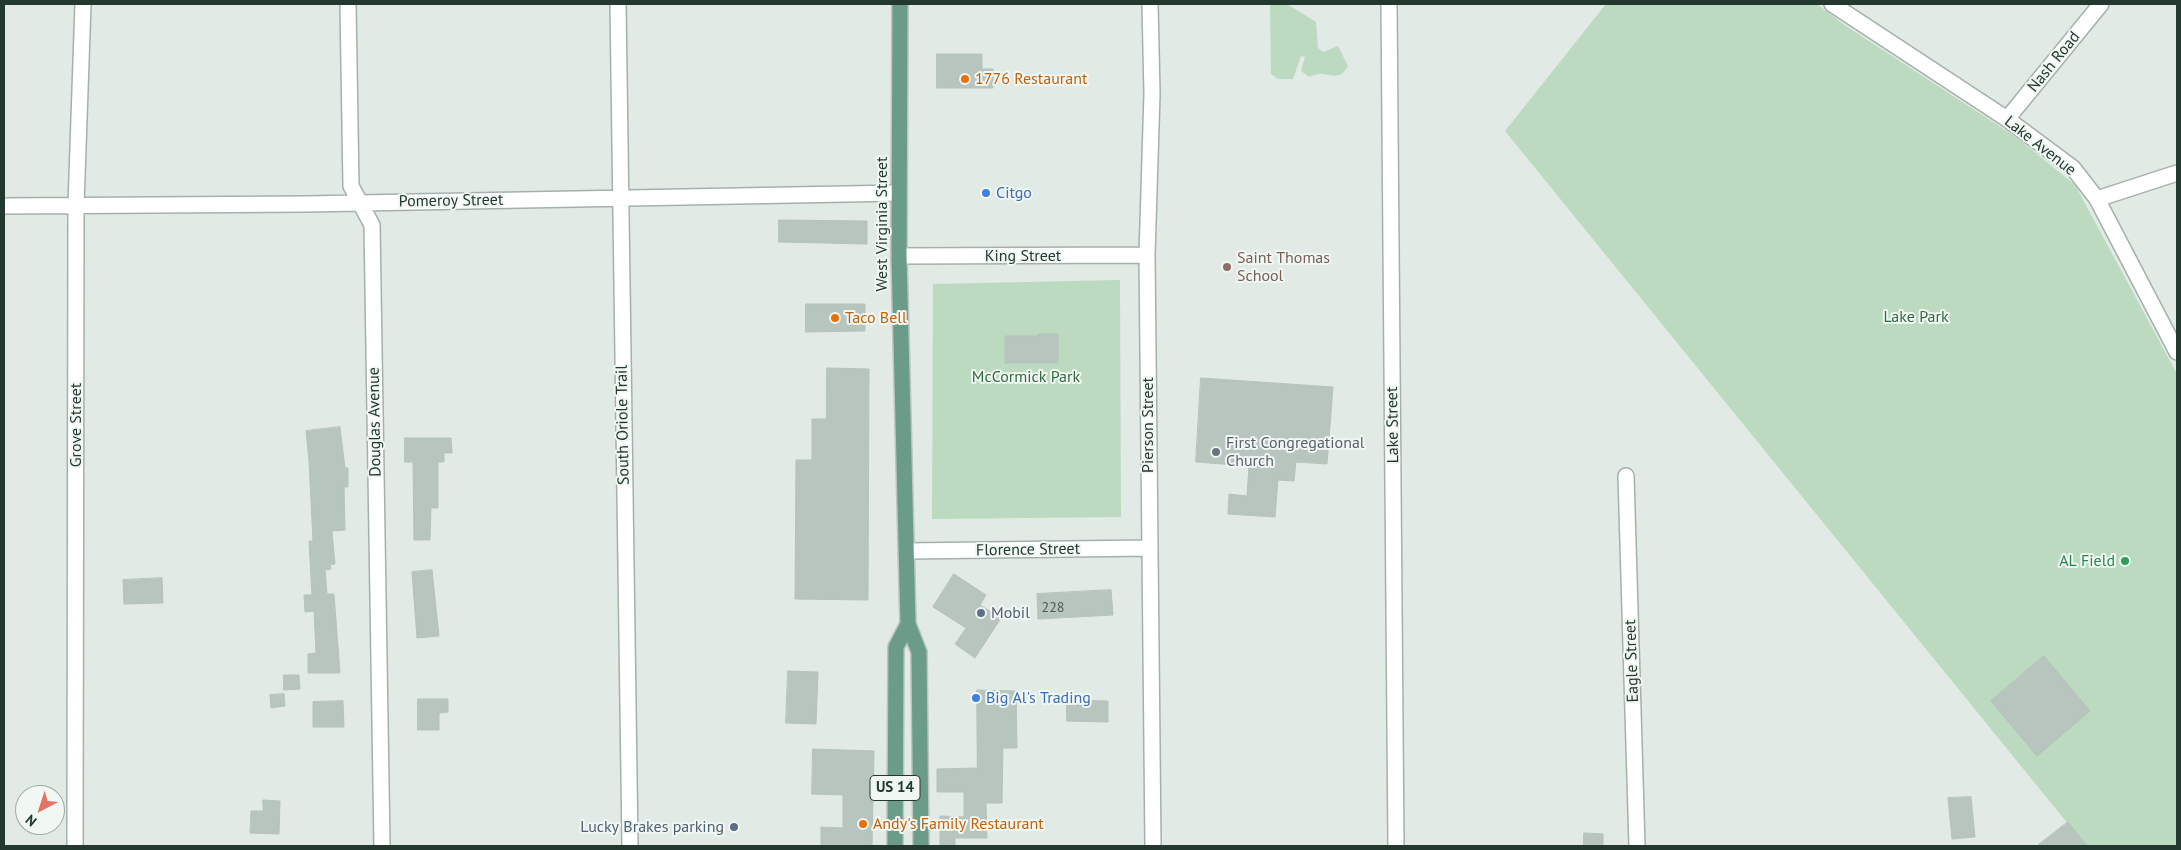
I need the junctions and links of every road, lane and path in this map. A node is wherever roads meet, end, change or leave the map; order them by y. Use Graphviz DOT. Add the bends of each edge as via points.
graph roads {
  1 [pos="84,4"];
  2 [pos="348,4"];
  3 [pos="618,4"];
  4 [pos="900,4"];
  5 [pos="1150,4"];
  6 [pos="1389,4"];
  7 [pos="1832,4"];
  8 [pos="2101,4"];
  9 [pos="2007,120"];
  10 [pos="2177,173"];
  11 [pos="899,194"];
  12 [pos="620,197"];
  13 [pos="2097,199"];
  14 [pos="361,203"];
  15 [pos="76,205"];
  16 [pos="4,206"];
  17 [pos="1147,255"];
  18 [pos="899,256"];
  19 [pos="2177,352"];
  20 [pos="1626,476"];
  21 [pos="1150,548"];
  22 [pos="907,551"];
  23 [pos="908,624"];
  24 [pos="894,730"];
  25 [pos="920,731"];
  26 [pos="75,846"];
  27 [pos="382,846"];
  28 [pos="630,846"];
  29 [pos="895,846"];
  30 [pos="921,846"];
  31 [pos="1153,846"];
  32 [pos="1396,846"];
  33 [pos="1637,846"];
  1 -- 15 [label="street, Grove Street"];
  2 -- 14 [label="street, Douglas Avenue" via="351,186"];
  3 -- 12 [label="street, South Oriole Trail"];
  4 -- 11 [label="main road, West Virginia Street / US 14"];
  5 -- 17 [label="street, Pierson Street" via="1152,94"];
  6 -- 32 [label="street, Lake Street"];
  7 -- 9 [label="street, Lake Avenue"];
  8 -- 9 [label="street, Nash Road"];
  9 -- 13 [label="street, Lake Avenue" via="2073,168"];
  10 -- 13 [label="street"];
  11 -- 12 [label="street, Pomeroy Street"];
  11 -- 18 [label="main road, West Virginia Street / US 14"];
  12 -- 14 [label="street, Pomeroy Street"];
  12 -- 28 [label="street, South Oriole Trail"];
  13 -- 19 [label="street, Lake Avenue"];
  14 -- 15 [label="street, Pomeroy Street"];
  14 -- 27 [label="street, Douglas Avenue" via="372,225"];
  15 -- 16 [label="street, Pomeroy Street"];
  15 -- 26 [label="street, Grove Street"];
  17 -- 18 [label="street, King Street"];
  17 -- 21 [label="street, Pierson Street"];
  18 -- 22 [label="main road, West Virginia Street / US 14"];
  20 -- 33 [label="street, Eagle Street"];
  21 -- 22 [label="street, Florence Street"];
  21 -- 31 [label="street, Pierson Street"];
  22 -- 23 [label="main road, West Virginia Street / US 14"];
  23 -- 24 [label="main road, West Virginia Street / US 14" via="896,647"];
  23 -- 25 [label="main road, West Virginia Street / US 14" via="919,652"];
  24 -- 25 [label="main road"];
  24 -- 29 [label="main road, West Virginia Street / US 14"];
  25 -- 30 [label="main road, West Virginia Street / US 14"];
}
